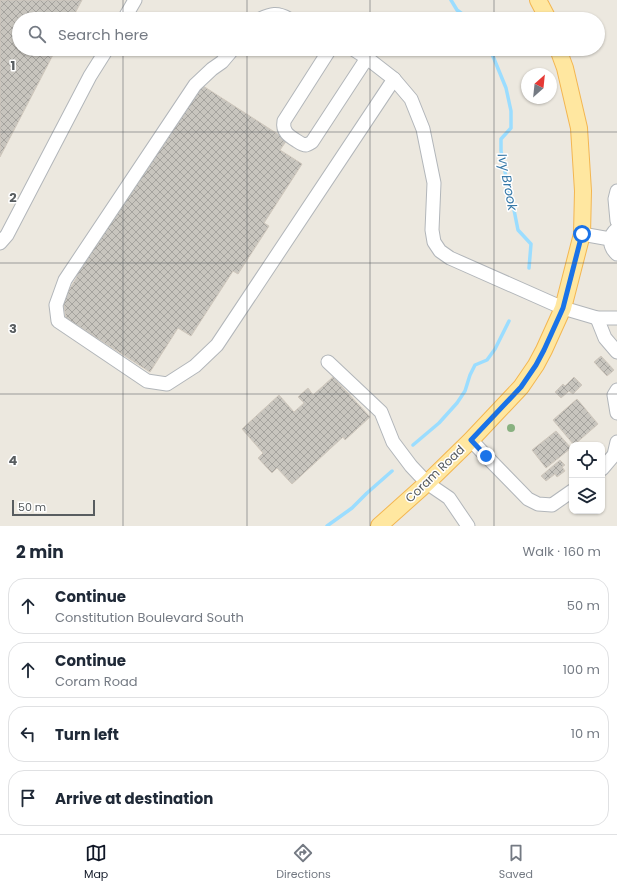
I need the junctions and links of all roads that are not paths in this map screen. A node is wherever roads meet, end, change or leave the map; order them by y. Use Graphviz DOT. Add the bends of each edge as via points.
graph roads {
  1 [pos="135,0"];
  2 [pos="538,0"];
  3 [pos="128,12"];
  4 [pos="544,12"];
  5 [pos="102,56"];
  6 [pos="227,56"];
  7 [pos="326,56"];
  8 [pos="364,56"];
  9 [pos="561,56"];
  10 [pos="367,58"];
  11 [pos="394,79"];
  12 [pos="617,191"];
  13 [pos="617,221"];
  14 [pos="582,234"];
  15 [pos="614,234"];
  16 [pos="0,243"];
  17 [pos="617,254"];
  18 [pos="563,308"];
  19 [pos="597,318"];
  20 [pos="617,318"];
  21 [pos="617,352"];
  22 [pos="328,362"];
  23 [pos="617,390"];
  24 [pos="617,413"];
  25 [pos="471,440"];
  26 [pos="617,442"];
  27 [pos="605,466"];
  28 [pos="427,483"];
  29 [pos="569,493"];
  30 [pos="379,526"];
  31 [pos="468,526"];
  1 -- 3 [label="street"];
  2 -- 4 [label="main road"];
  5 -- 16 [label="street"];
  6 -- 11 [label="street" via="194,85 66,280 56,305 58,321 147,380 167,384 195,366 217,346"];
  7 -- 10 [label="street" via="283,125 287,135 306,145 312,142"];
  8 -- 10 [label="street"];
  9 -- 14 [label="main road, Coram Road" via="579,128 583,192"];
  10 -- 11 [label="street"];
  11 -- 18 [label="street" via="412,99 423,128 434,183 432,230 434,242 440,251 462,264"];
  12 -- 13 [label="street"];
  14 -- 15 [label="street"];
  14 -- 18 [label="main road, Coram Road"];
  15 -- 17 [label="street" via="610,244"];
  18 -- 19 [label="street"];
  18 -- 25 [label="main road, Coram Road" via="544,350 521,387"];
  19 -- 20 [label="street"];
  19 -- 21 [label="street" via="605,338"];
  22 -- 28 [label="street" via="381,412 393,442"];
  23 -- 24 [label="street" via="614,395"];
  25 -- 28 [label="main road, Coram Road"];
  25 -- 29 [label="street" via="528,499 538,504 552,505"];
  26 -- 27 [label="street" via="614,455"];
  28 -- 30 [label="main road, Coram Road"];
  28 -- 31 [label="street" via="449,498"];
}
